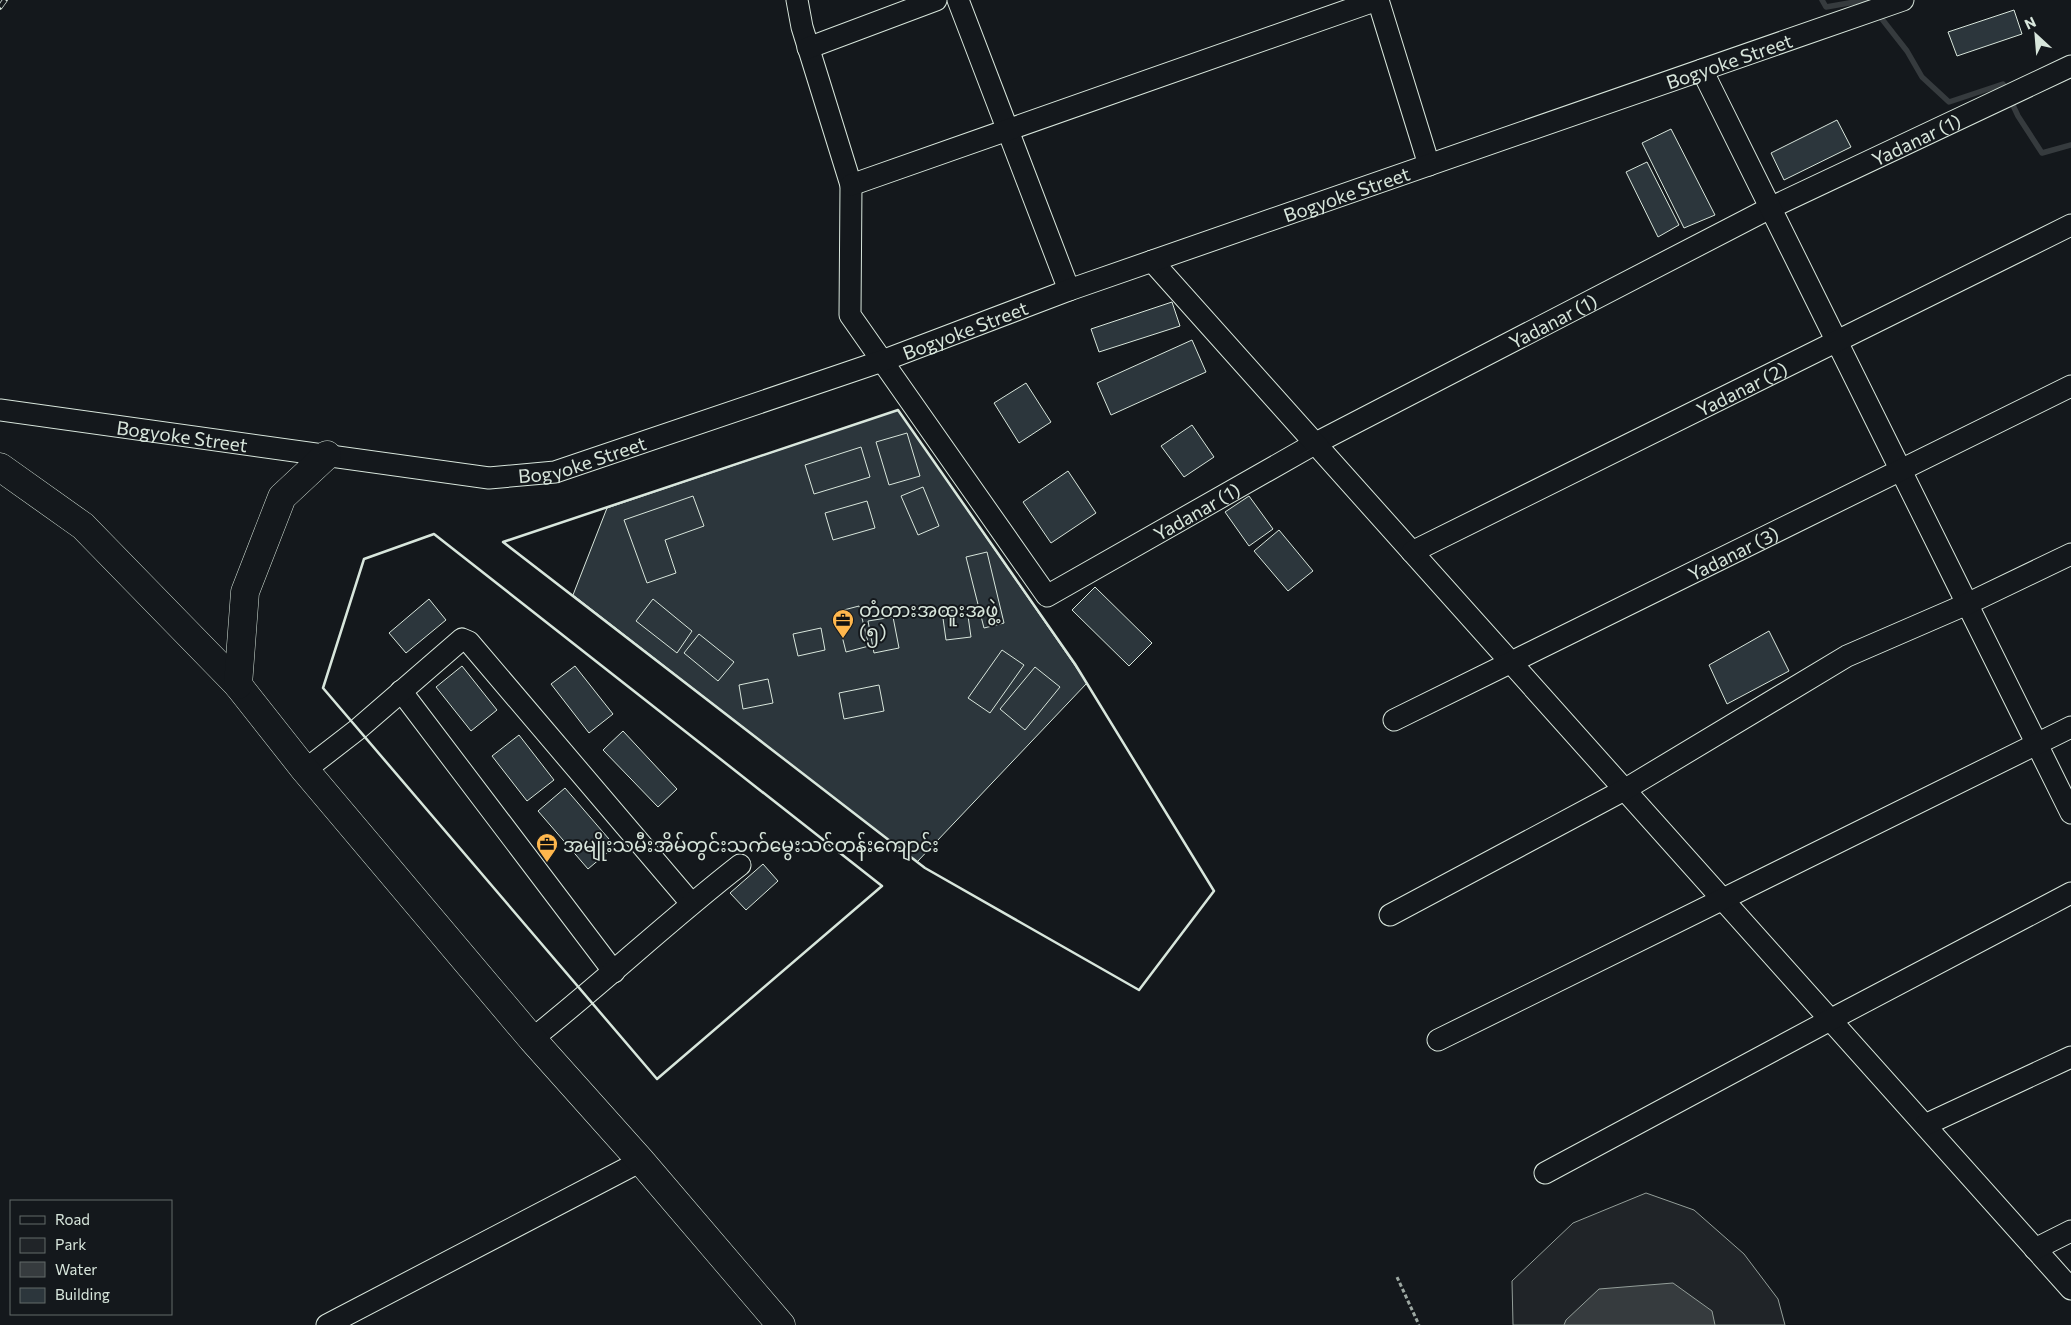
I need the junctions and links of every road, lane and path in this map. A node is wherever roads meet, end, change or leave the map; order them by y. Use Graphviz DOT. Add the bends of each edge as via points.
graph roads {
  1 [pos="797,0"];
  2 [pos="936,0"];
  3 [pos="958,0"];
  4 [pos="1377,0"];
  5 [pos="1895,3"];
  6 [pos="808,48"];
  7 [pos="2071,66"];
  8 [pos="1702,70"];
  9 [pos="1008,130"];
  10 [pos="1429,165"];
  11 [pos="851,186"];
  12 [pos="1770,208"];
  13 [pos="2071,225"];
  14 [pos="1152,261"];
  15 [pos="1069,290"];
  16 [pos="1836,340"];
  17 [pos="882,361"];
  18 [pos="2071,386"];
  19 [pos="0,410"];
  20 [pos="1316,443"];
  21 [pos="327,455"];
  22 [pos="0,467"];
  23 [pos="1900,469"];
  24 [pos="1412,552"];
  25 [pos="2071,554"];
  26 [pos="1968,604"];
  27 [pos="1511,662"];
  28 [pos="238,685"];
  29 [pos="401,691"];
  30 [pos="1394,720"];
  31 [pos="2071,727"];
  32 [pos="2037,744"];
  33 [pos="305,770"];
  34 [pos="1624,790"];
  35 [pos="2071,813"];
  36 [pos="740,865"];
  37 [pos="2071,893"];
  38 [pos="1722,899"];
  39 [pos="691,903"];
  40 [pos="1390,915"];
  41 [pos="614,972"];
  42 [pos="1830,1020"];
  43 [pos="532,1039"];
  44 [pos="1438,1040"];
  45 [pos="2071,1057"];
  46 [pos="1925,1125"];
  47 [pos="641,1161"];
  48 [pos="1545,1173"];
  49 [pos="2071,1231"];
  50 [pos="2035,1249"];
  51 [pos="1397,1277"];
  52 [pos="2071,1289"];
  53 [pos="327,1325"];
  54 [pos="781,1325"];
  55 [pos="1419,1325"];
  1 -- 6 [label="street"];
  2 -- 6 [label="street"];
  3 -- 9 [label="street"];
  4 -- 9 [label="street"];
  4 -- 10 [label="street"];
  5 -- 8 [label="street, Bogyoke Street"];
  6 -- 11 [label="street"];
  7 -- 12 [label="street, Yadanar (1)"];
  8 -- 10 [label="street, Bogyoke Street"];
  8 -- 12 [label="street"];
  9 -- 11 [label="street"];
  9 -- 15 [label="street"];
  10 -- 14 [label="street, Bogyoke Street"];
  11 -- 17 [label="street" via="850,315"];
  12 -- 16 [label="street"];
  12 -- 20 [label="street, Yadanar (1)"];
  13 -- 16 [label="street, Yadanar (2)"];
  14 -- 15 [label="street, Bogyoke Street"];
  14 -- 20 [label="street"];
  15 -- 17 [label="street, Bogyoke Street"];
  16 -- 23 [label="street"];
  16 -- 24 [label="street, Yadanar (2)"];
  17 -- 20 [label="street, Yadanar (1)" via="1047,596"];
  17 -- 21 [label="street, Bogyoke Street" via="555,472 490,478"];
  18 -- 23 [label="street, Yadanar (3)"];
  19 -- 21 [label="street, Bogyoke Street"];
  20 -- 24 [label="street"];
  21 -- 28 [label="main road" via="282,498 248,583"];
  22 -- 28 [label="main road" via="83,526"];
  23 -- 26 [label="street"];
  23 -- 27 [label="street, Yadanar (3)"];
  24 -- 27 [label="street"];
  25 -- 26 [label="street"];
  26 -- 32 [label="street"];
  26 -- 34 [label="street" via="1847,656"];
  27 -- 30 [label="street, Yadanar (3)"];
  27 -- 34 [label="street"];
  28 -- 33 [label="main road"];
  29 -- 33 [label="street"];
  29 -- 39 [label="street" via="462,639 469,642"];
  29 -- 41 [label="street"];
  31 -- 32 [label="street"];
  32 -- 35 [label="street"];
  32 -- 38 [label="street"];
  33 -- 43 [label="main road"];
  34 -- 38 [label="street"];
  34 -- 40 [label="street"];
  36 -- 39 [label="street"];
  37 -- 42 [label="street"];
  38 -- 42 [label="street"];
  38 -- 44 [label="street"];
  39 -- 41 [label="street"];
  41 -- 43 [label="street"];
  42 -- 46 [label="street"];
  42 -- 48 [label="street"];
  43 -- 47 [label="main road"];
  45 -- 46 [label="street"];
  46 -- 50 [label="street"];
  47 -- 53 [label="street"];
  47 -- 54 [label="main road"];
  49 -- 50 [label="street"];
  50 -- 52 [label="street"];
  51 -- 55 [label="path"];
}
